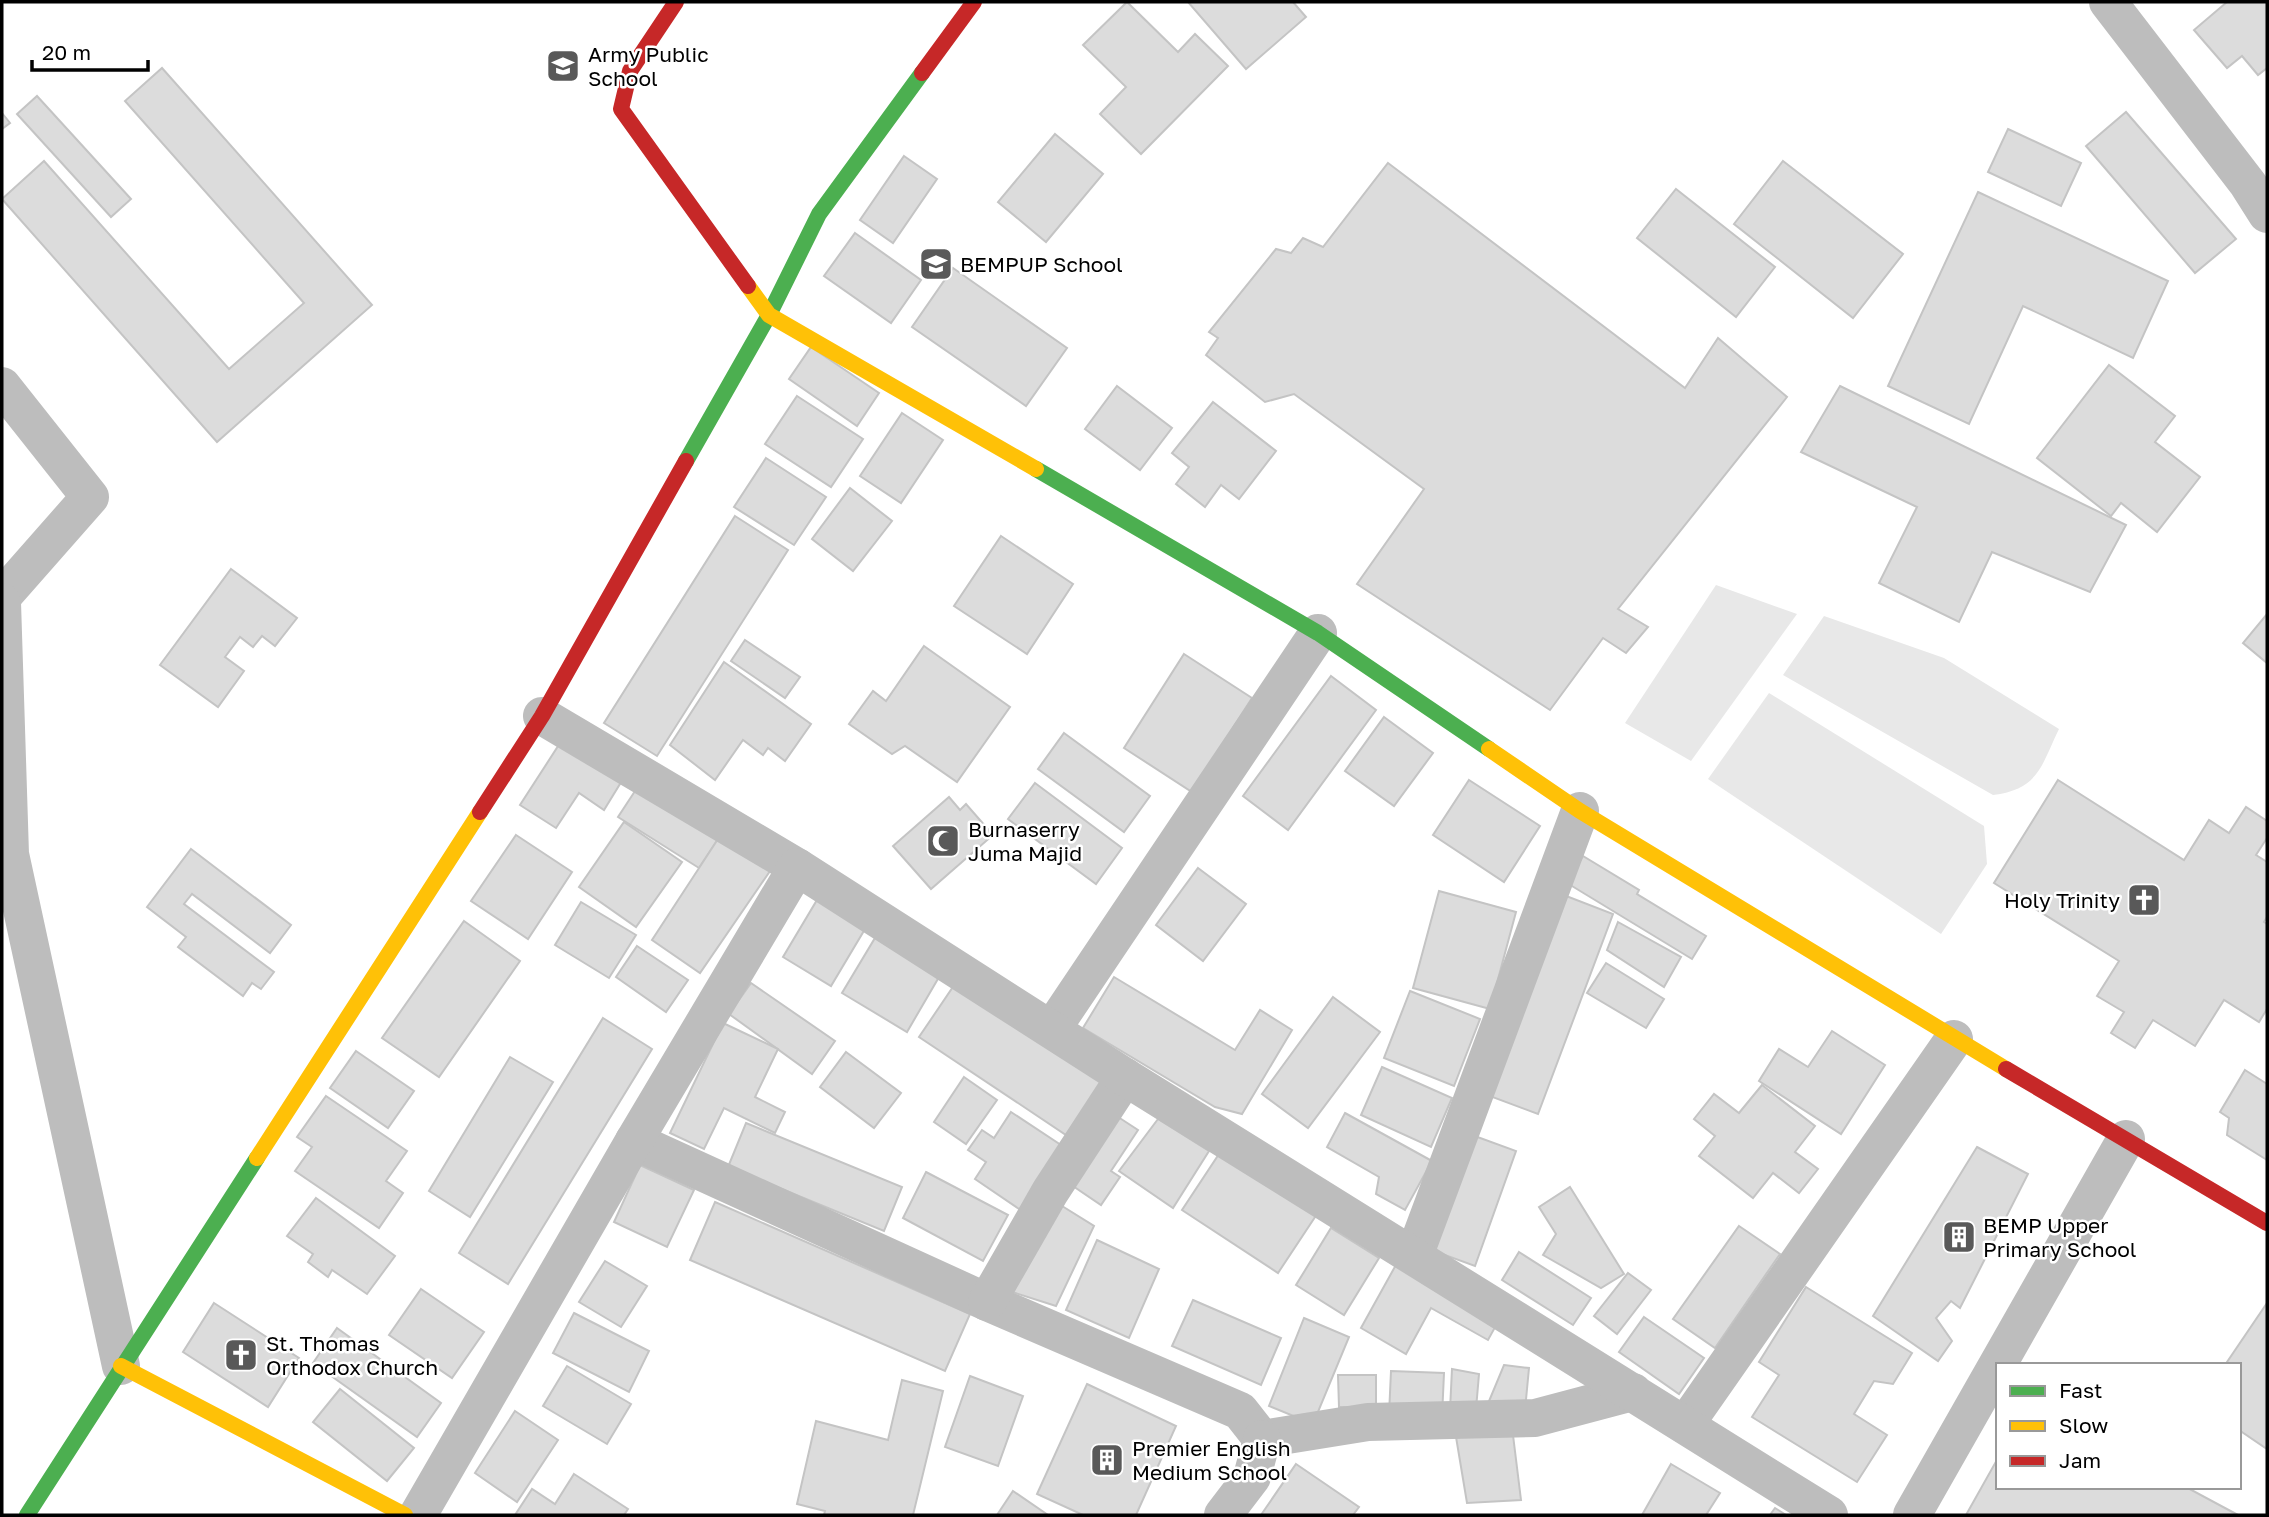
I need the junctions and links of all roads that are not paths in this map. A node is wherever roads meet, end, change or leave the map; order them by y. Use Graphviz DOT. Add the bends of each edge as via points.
graph roads {
  1 [pos="676,2"];
  2 [pos="974,2"];
  3 [pos="2108,2"];
  4 [pos="2267,214"];
  5 [pos="769,315"];
  6 [pos="2,386"];
  7 [pos="2,600"];
  8 [pos="1318,633"];
  9 [pos="4,709"];
  10 [pos="542,716"];
  11 [pos="1580,811"];
  12 [pos="797,867"];
  13 [pos="1052,1029"];
  14 [pos="1954,1039"];
  15 [pos="1125,1077"];
  16 [pos="2126,1139"];
  17 [pos="634,1141"];
  18 [pos="2267,1223"];
  19 [pos="1414,1256"];
  20 [pos="987,1302"];
  21 [pos="121,1366"];
  22 [pos="1633,1392"];
  23 [pos="1685,1425"];
  24 [pos="1262,1438"];
  25 [pos="27,1515"];
  26 [pos="405,1515"];
  27 [pos="418,1515"];
  28 [pos="1223,1515"];
  29 [pos="1829,1515"];
  30 [pos="1912,1515"];
  1 -- 5 [label="street" via="630,71 621,109"];
  2 -- 5 [label="street" via="819,214"];
  3 -- 4 [label="street"];
  5 -- 8 [label="street"];
  5 -- 10 [label="street"];
  6 -- 7 [label="street" via="90,497"];
  7 -- 9 [label="street"];
  8 -- 11 [label="street"];
  8 -- 13 [label="street"];
  9 -- 21 [label="street" via="10,854"];
  10 -- 12 [label="street"];
  10 -- 21 [label="street"];
  11 -- 14 [label="street"];
  11 -- 19 [label="street"];
  12 -- 13 [label="street"];
  12 -- 17 [label="street"];
  13 -- 15 [label="street"];
  14 -- 16 [label="street"];
  14 -- 23 [label="street"];
  15 -- 19 [label="street"];
  15 -- 20 [label="street" via="1050,1192"];
  16 -- 18 [label="street"];
  16 -- 30 [label="street"];
  17 -- 20 [label="street"];
  17 -- 27 [label="street"];
  19 -- 22 [label="street"];
  20 -- 24 [label="street" via="1240,1411"];
  21 -- 25 [label="street"];
  21 -- 26 [label="street"];
  22 -- 23 [label="street"];
  22 -- 24 [label="street" via="1535,1418 1368,1422"];
  23 -- 29 [label="street"];
  24 -- 28 [label="street" via="1252,1477"];
}
